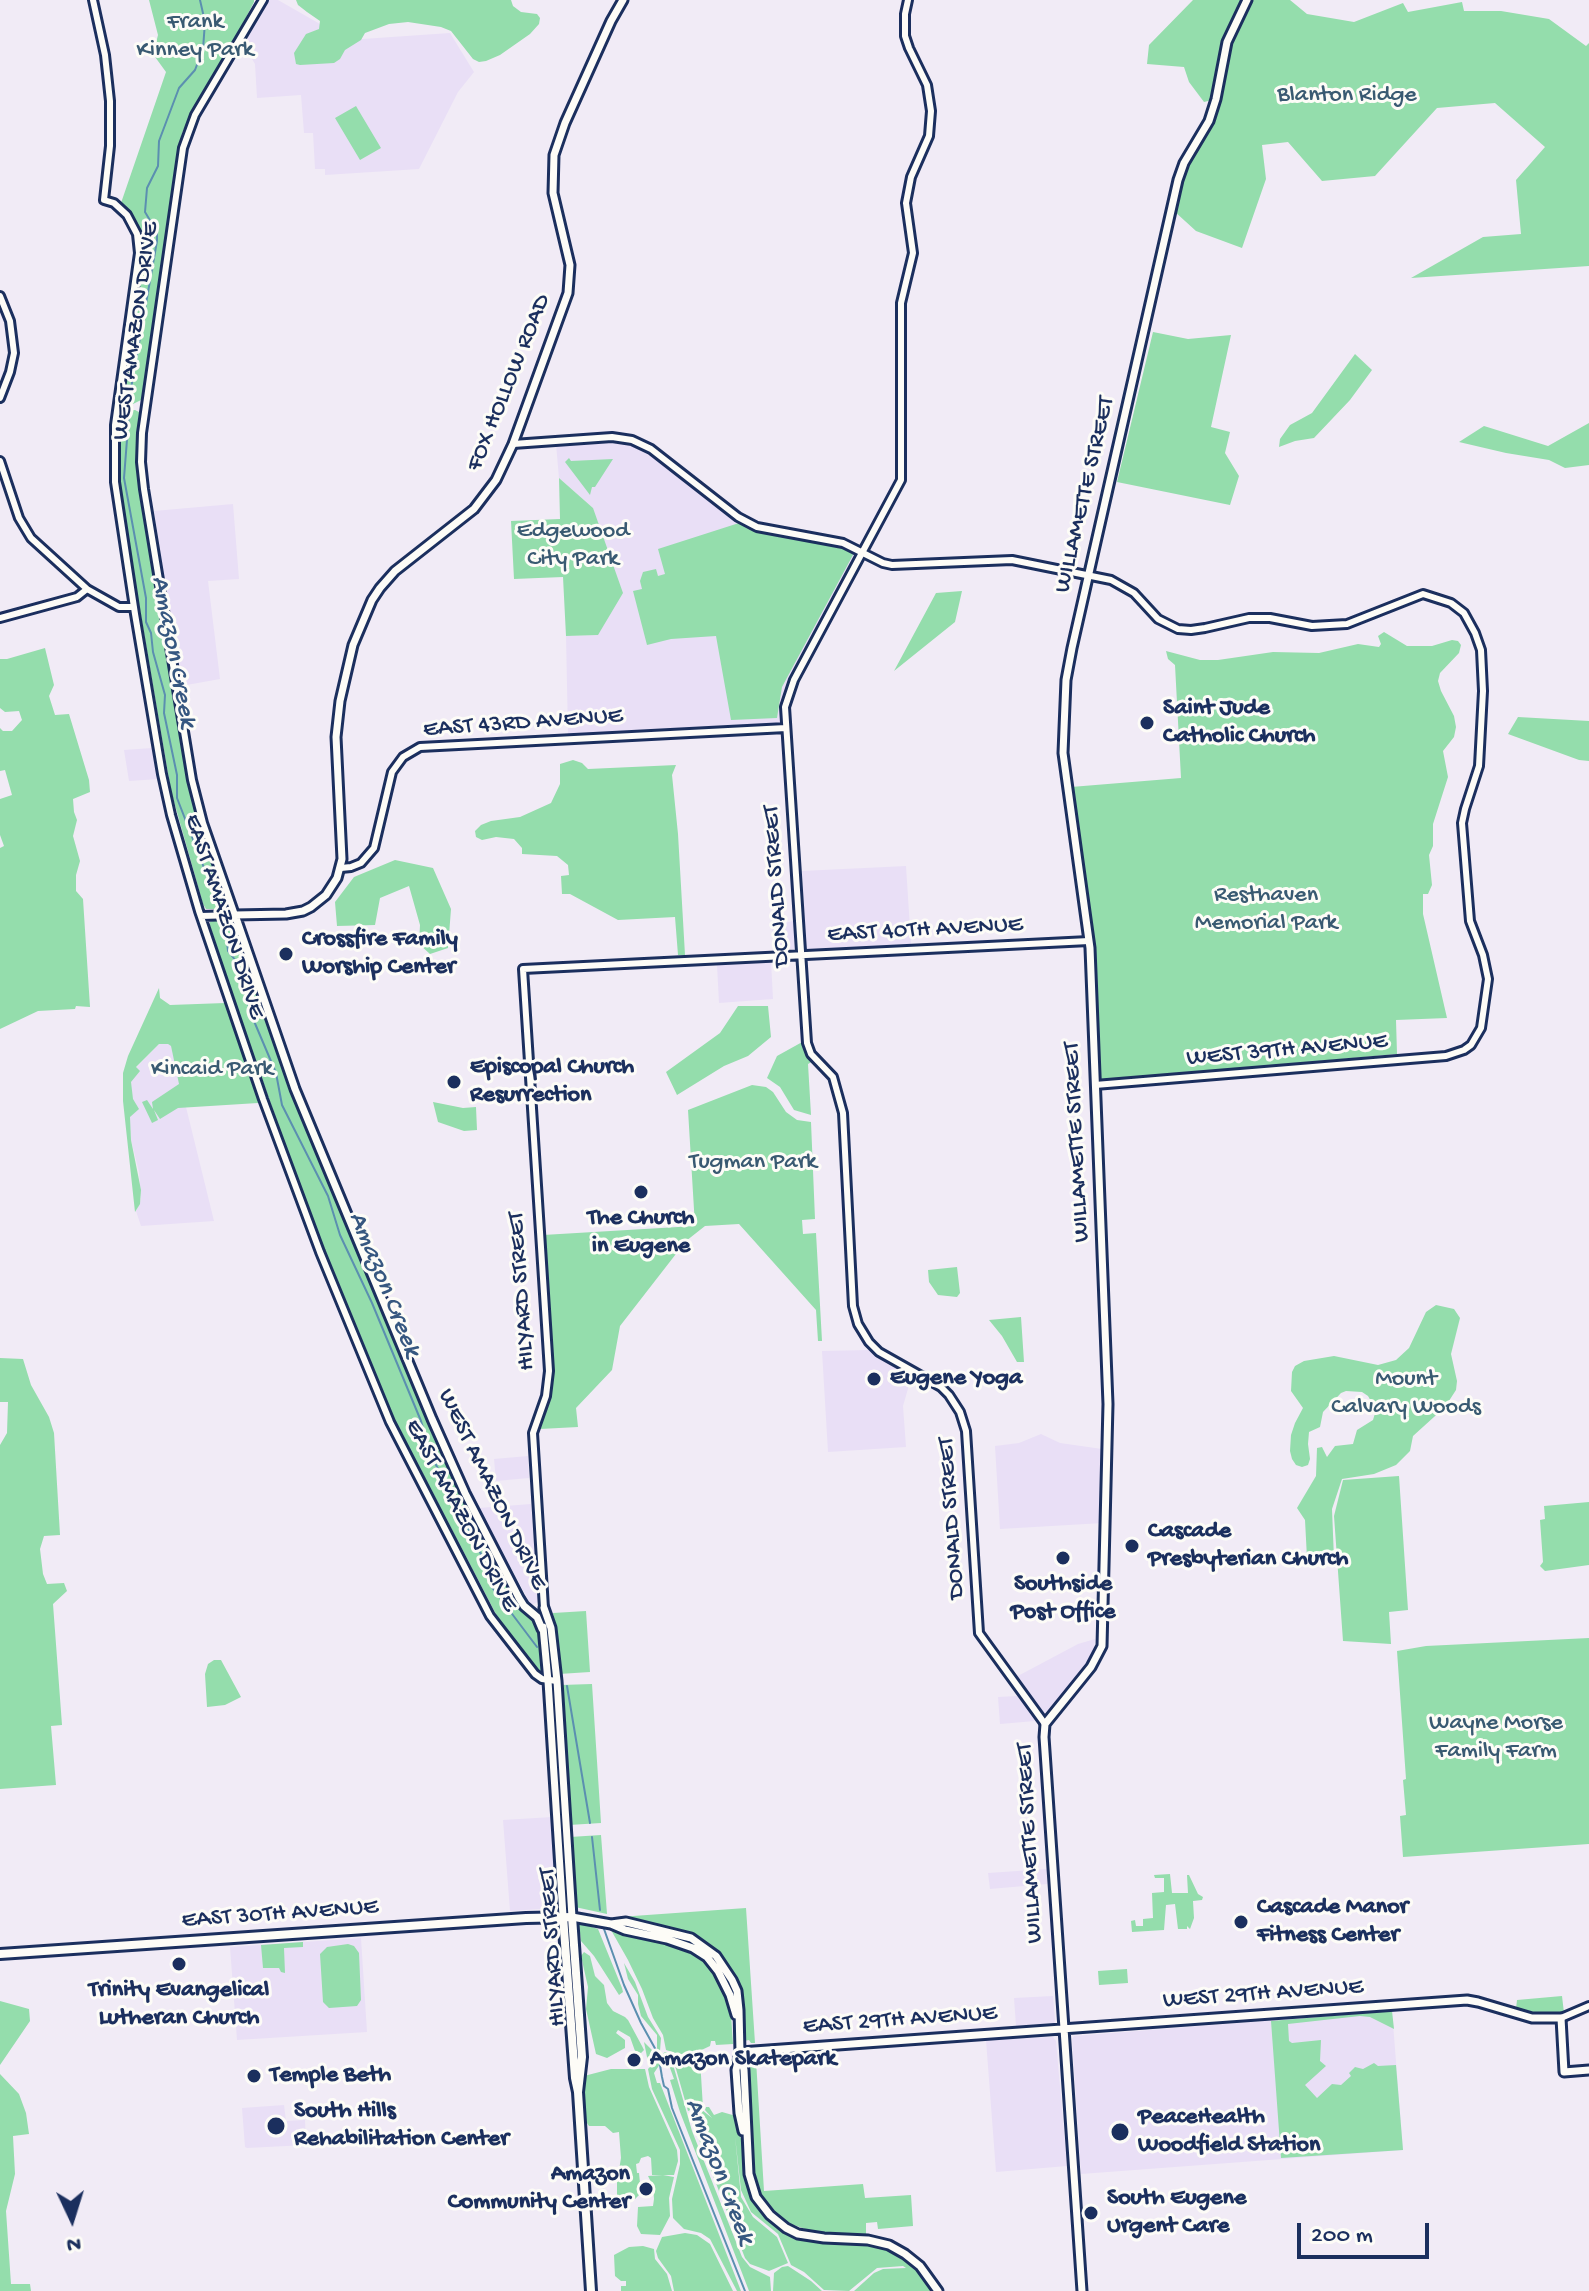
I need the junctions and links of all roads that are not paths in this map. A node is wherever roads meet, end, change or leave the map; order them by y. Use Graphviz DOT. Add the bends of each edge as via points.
graph roads {
  1 [pos="93,0"];
  2 [pos="263,0"];
  3 [pos="623,0"];
  4 [pos="908,0"];
  5 [pos="1247,0"];
  6 [pos="0,296"];
  7 [pos="0,398"];
  8 [pos="513,444"];
  9 [pos="0,461"];
  10 [pos="863,552"];
  11 [pos="1088,575"];
  12 [pos="87,589"];
  13 [pos="134,607"];
  14 [pos="0,618"];
  15 [pos="786,728"];
  16 [pos="341,868"];
  17 [pos="235,915"];
  18 [pos="201,916"];
  19 [pos="1089,941"];
  20 [pos="801,955"];
  21 [pos="523,969"];
  22 [pos="1095,1085"];
  23 [pos="527,1608"];
  24 [pos="544,1608"];
  25 [pos="542,1629"];
  26 [pos="552,1681"];
  27 [pos="1045,1724"];
  28 [pos="568,1916"];
  29 [pos="0,1954"];
  30 [pos="1589,2006"];
  31 [pos="1561,2018"];
  32 [pos="1541,2019"];
  33 [pos="1063,2029"];
  34 [pos="1561,2035"];
  35 [pos="740,2052"];
  36 [pos="1563,2059"];
  37 [pos="1587,2070"];
  38 [pos="591,2291"];
  39 [pos="938,2291"];
  40 [pos="1082,2291"];
  1 -- 13 [label="street, EAST AMAZON DRIVE" via="110,101 104,200 127,215 139,246 113,445"];
  2 -- 17 [label="street, WEST AMAZON DRIVE" via="195,115 183,148 141,447 192,780"];
  3 -- 8 [label="main road, FOX HOLLOW ROAD" via="554,155 553,195 570,265 568,293"];
  4 -- 10 [label="street, DONALD STREET" via="905,36 927,85 931,121 906,203 913,253 901,303 901,480"];
  5 -- 11 [label="main road, WILLAMETTE STREET" via="1227,42 1209,121 1178,180"];
  6 -- 7 [label="street" via="14,353"];
  8 -- 10 [label="street" via="632,440 748,523"];
  8 -- 16 [label="main road, FOX HOLLOW ROAD" via="474,509 395,571 362,622 337,723"];
  9 -- 12 [label="street" via="26,532"];
  10 -- 11 [label="street" via="892,565 1012,560"];
  10 -- 15 [label="street, DONALD STREET" via="794,680 785,707"];
  11 -- 19 [label="main road, WILLAMETTE STREET" via="1068,664 1063,753"];
  11 -- 22 [label="street, WEST 39TH AVENUE" via="1123,586 1158,619 1181,629 1249,618 1312,626 1347,624 1423,594 1464,613 1481,650 1483,691 1480,757 1462,832 1470,921 1488,979 1476,1038 1464,1050 1446,1056"];
  12 -- 13 [label="street" via="115,606"];
  12 -- 14 [label="street" via="77,597"];
  13 -- 18 [label="street, EAST AMAZON DRIVE" via="161,773"];
  15 -- 16 [label="street, EAST 43RD AVENUE" via="420,747 392,772 374,848 361,863"];
  15 -- 20 [label="street, DONALD STREET"];
  16 -- 17 [label="main road" via="333,886 311,907 286,914"];
  17 -- 18 [label="street"];
  17 -- 23 [label="main road, WEST AMAZON DRIVE" via="295,1089 410,1369 465,1493"];
  18 -- 26 [label="street, EAST AMAZON DRIVE" via="320,1252 390,1422 490,1616 535,1674"];
  19 -- 20 [label="street, EAST 40TH AVENUE"];
  19 -- 22 [label="main road, WILLAMETTE STREET"];
  20 -- 21 [label="street, EAST 40TH AVENUE"];
  20 -- 27 [label="street, DONALD STREET" via="808,1049 833,1077 843,1113 855,1314 879,1352 941,1387 960,1412 966,1431 979,1633"];
  21 -- 24 [label="street, HILYARD STREET" via="549,1371 533,1433"];
  22 -- 27 [label="main road, WILLAMETTE STREET" via="1108,1404 1103,1642 1098,1657"];
  23 -- 24 [label="main road, WEST AMAZON DRIVE"];
  23 -- 25 [label="main road"];
  24 -- 25 [label="main road, HILYARD STREET"];
  24 -- 26 [label="main road, HILYARD STREET" via="551,1628"];
  25 -- 26 [label="main road, HILYARD STREET"];
  26 -- 28 [label="main road, HILYARD STREET"];
  27 -- 33 [label="main road, WILLAMETTE STREET"];
  28 -- 29 [label="main road, EAST 30TH AVENUE"];
  28 -- 35 [label="main road" via="683,1943 701,1953 727,1987"];
  28 -- 38 [label="main road, HILYARD STREET"];
  30 -- 31 [label="street"];
  31 -- 32 [label="main road"];
  31 -- 34 [label="main road"];
  32 -- 33 [label="main road, WEST 29TH AVENUE" via="1467,2000"];
  32 -- 34 [label="main road"];
  33 -- 35 [label="main road, EAST 29TH AVENUE"];
  33 -- 40 [label="main road, WILLAMETTE STREET"];
  34 -- 36 [label="main road"];
  35 -- 39 [label="main road" via="749,2174 756,2197 770,2215 798,2234 889,2245 920,2266"];
  36 -- 37 [label="main road"];
  36 -- 37 [label="main road" via="1564,2072"];
}
